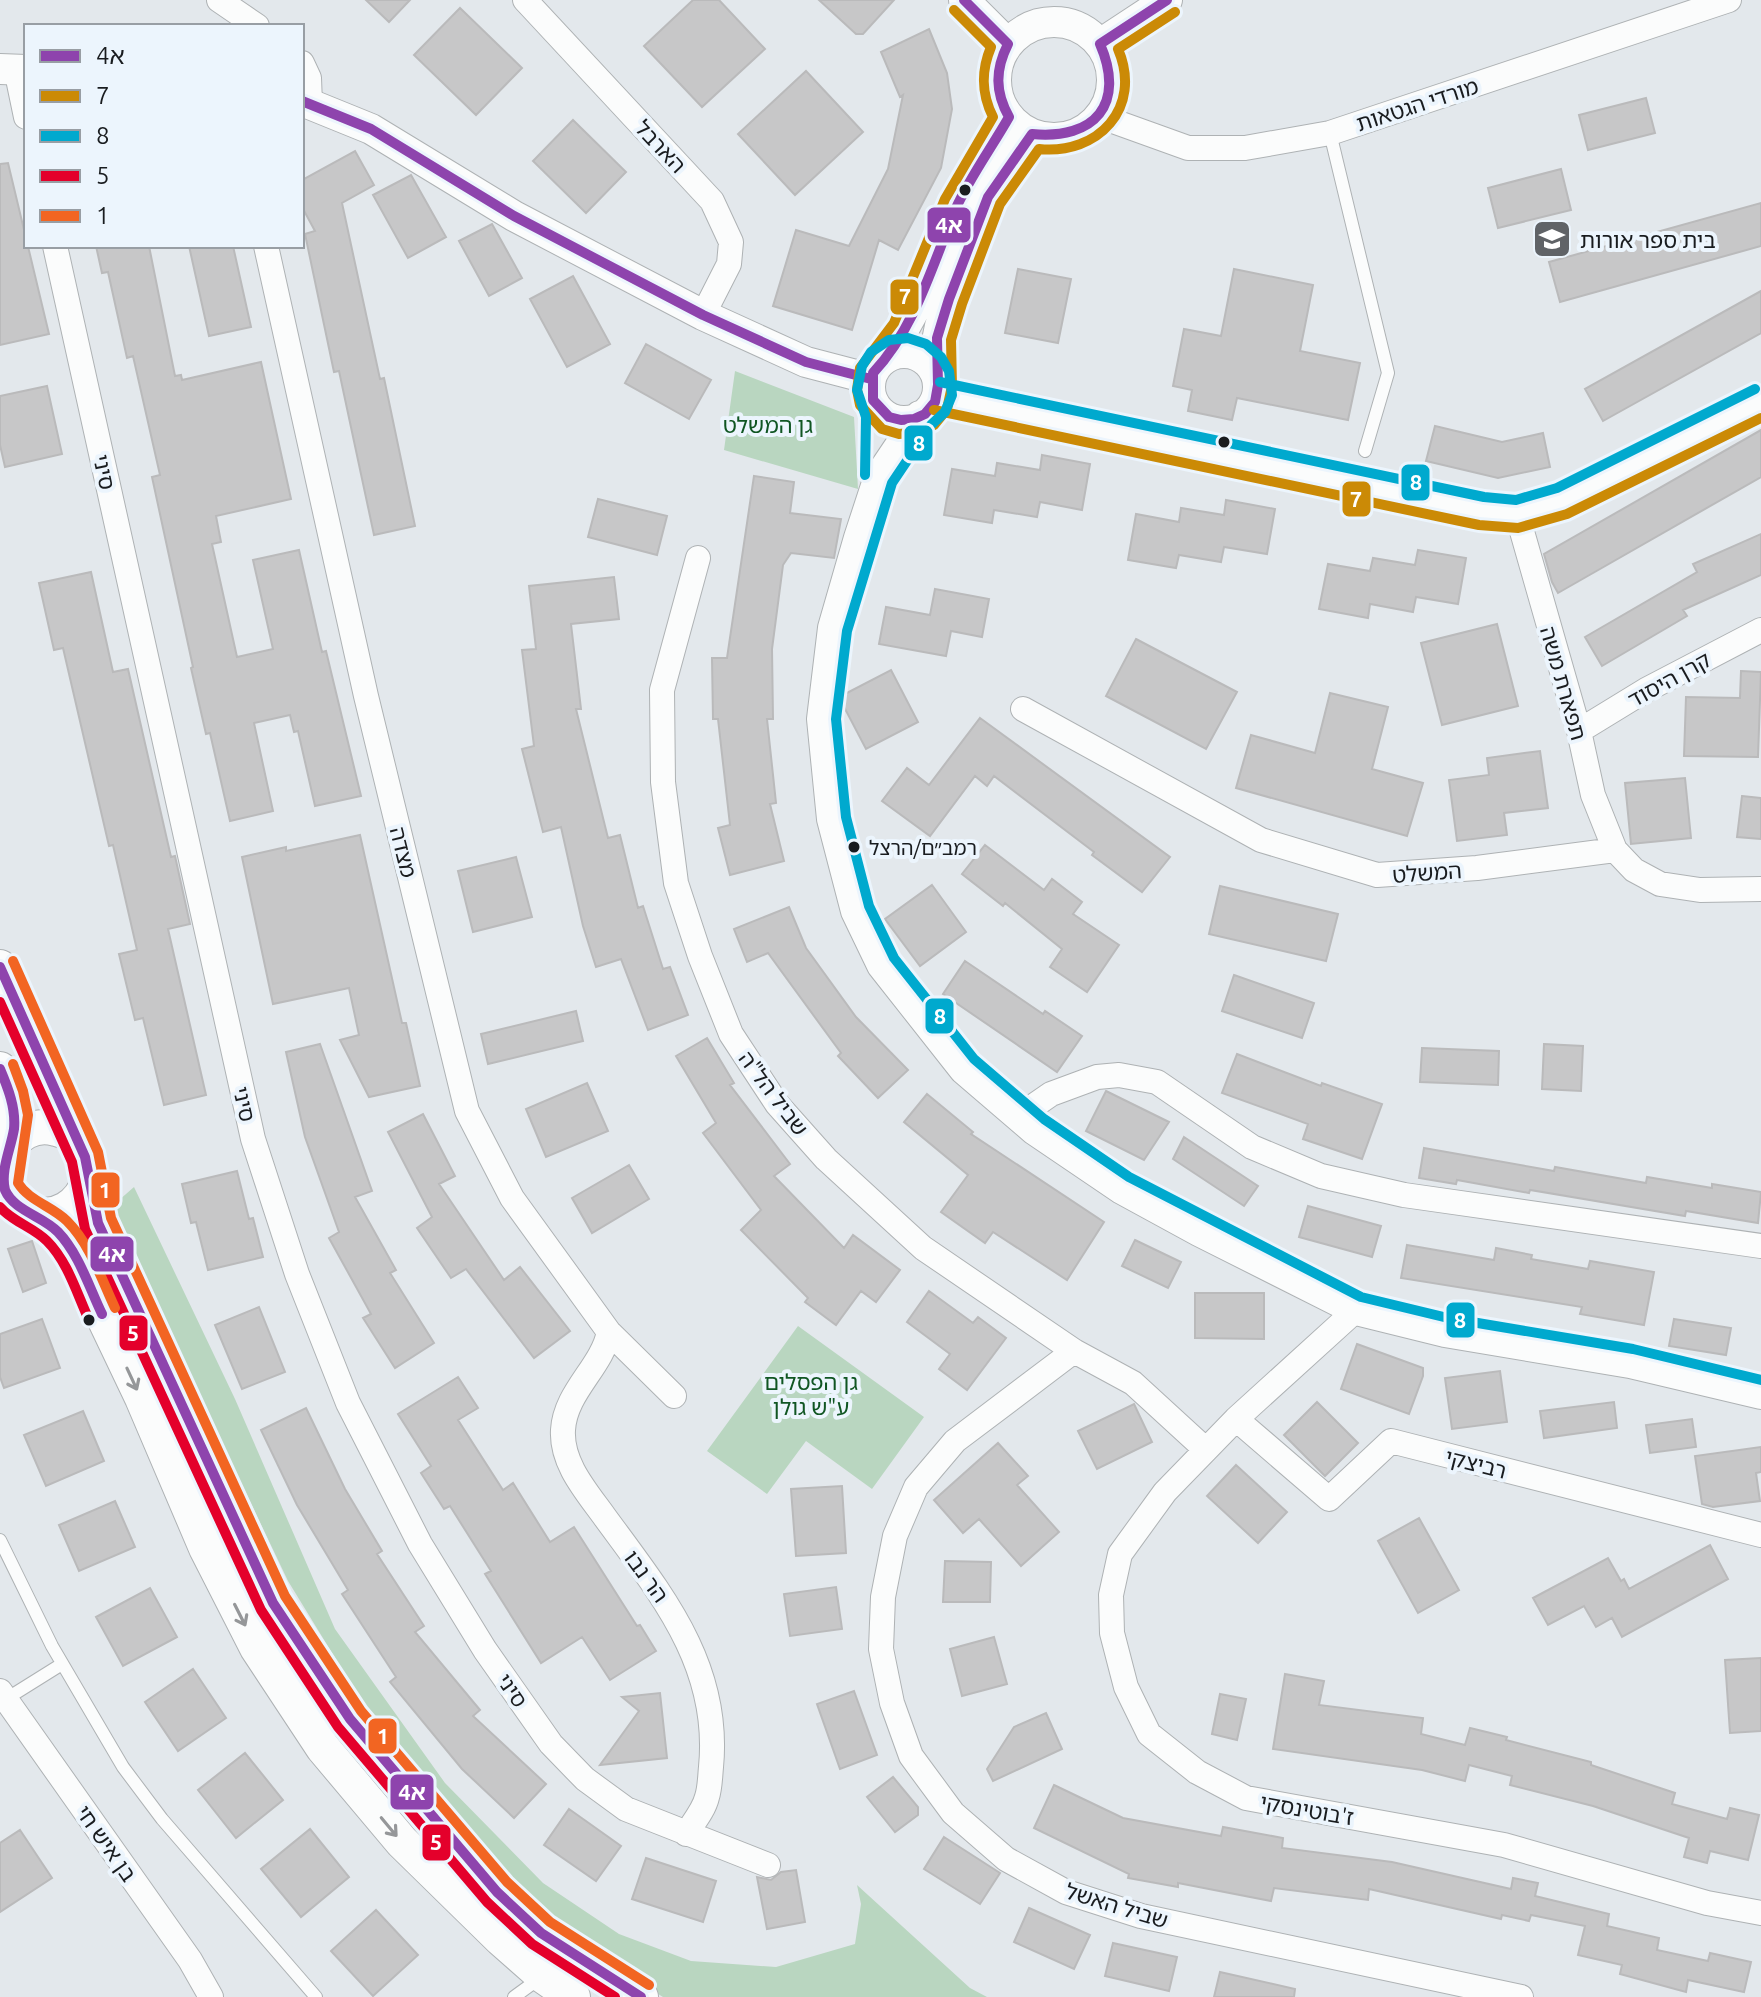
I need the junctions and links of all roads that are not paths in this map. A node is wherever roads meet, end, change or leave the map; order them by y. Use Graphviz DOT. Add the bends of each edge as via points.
graph roads {
  1 [pos="219,0"];
  2 [pos="525,0"];
  3 [pos="964,0"];
  4 [pos="1167,0"];
  5 [pos="1729,0"];
  6 [pos="254,24"];
  7 [pos="1008,44"];
  8 [pos="1100,44"];
  9 [pos="304,67"];
  10 [pos="14,69"];
  11 [pos="306,103"];
  12 [pos="24,109"];
  13 [pos="1099,116"];
  14 [pos="1021,126"];
  15 [pos="1330,133"];
  16 [pos="55,248"];
  17 [pos="266,248"];
  18 [pos="703,315"];
  19 [pos="880,367"];
  20 [pos="931,396"];
  21 [pos="1761,402"];
  22 [pos="879,409"];
  23 [pos="1365,451"];
  24 [pos="879,477"];
  25 [pos="1517,514"];
  26 [pos="698,558"];
  27 [pos="1761,630"];
  28 [pos="1023,709"];
  29 [pos="1579,731"];
  30 [pos="1615,850"];
  31 [pos="1761,889"];
  32 [pos="0,967"];
  33 [pos="0,1069"];
  34 [pos="1019,1116"];
  35 [pos="75,1138"];
  36 [pos="6,1149"];
  37 [pos="89,1180"];
  38 [pos="21,1211"];
  39 [pos="1761,1246"];
  40 [pos="1356,1310"];
  41 [pos="609,1332"];
  42 [pos="1074,1351"];
  43 [pos="1761,1394"];
  44 [pos="674,1396"];
  45 [pos="1236,1419"];
  46 [pos="1205,1449"];
  47 [pos="1761,1535"];
  48 [pos="0,1540"];
  49 [pos="62,1664"];
  50 [pos="3,1695"];
  51 [pos="686,1834"];
  52 [pos="768,1865"];
  53 [pos="1761,1913"];
  54 [pos="543,1976"];
  55 [pos="211,1997"];
  56 [pos="316,1997"];
  57 [pos="514,1997"];
  58 [pos="573,1997"];
  59 [pos="641,1997"];
  60 [pos="1521,1997"];
  1 -- 6 [label="street"];
  2 -- 18 [label="street, הארבל" via="712,201 731,242 729,264"];
  3 -- 7 [label="street"];
  4 -- 8 [label="street"];
  5 -- 15 [label="street, מורדי הגטאות"];
  7 -- 8 [label="street" via="1046,23 1076,27"];
  7 -- 14 [label="street" via="1000,57 996,89 1001,104"];
  8 -- 13 [label="street" via="1111,88"];
  9 -- 11 [label="street" via="309,78"];
  10 -- 12 [label="street"];
  11 -- 18 [label="street" via="371,129 514,216"];
  13 -- 14 [label="street" via="1069,136 1050,138"];
  13 -- 15 [label="street, מורדי הגטאות" via="1188,148 1245,148"];
  14 -- 19 [label="street" via="963,195 911,318"];
  14 -- 20 [label="street" via="940,326"];
  15 -- 23 [label="lane" via="1388,373"];
  16 -- 51 [label="street, סיני" via="253,1139 297,1274 348,1403 420,1544 551,1744 585,1779 626,1809"];
  17 -- 41 [label="street, מצדה" via="366,696 467,1111 512,1198"];
  18 -- 19 [label="street" via="806,362"];
  19 -- 20 [label="street" via="901,353 920,356 930,364"];
  19 -- 22 [label="street" via="872,395"];
  20 -- 22 [label="street" via="901,420"];
  20 -- 24 [label="street"];
  20 -- 25 [label="street"];
  21 -- 25 [label="street" via="1598,485"];
  22 -- 24 [label="street"];
  24 -- 34 [label="street" via="833,628 822,719 832,819 856,911 882,965 964,1069"];
  25 -- 29 [label="street, תפארת משה"];
  26 -- 42 [label="street, שביל הל\"ה" via="662,690 663,782 676,883 731,1034 777,1104 826,1159 923,1248"];
  27 -- 29 [label="street, קרן היסוד"];
  28 -- 30 [label="street, המשלט" via="1261,840 1377,875"];
  29 -- 30 [label="street, תפארת משה" via="1593,795"];
  30 -- 31 [label="street" via="1634,870 1660,884 1700,890"];
  32 -- 35 [label="main road"];
  33 -- 36 [label="main road" via="15,1121"];
  34 -- 39 [label="street" via="1051,1094 1097,1077 1131,1077 1157,1082 1252,1147 1321,1176 1404,1195"];
  34 -- 40 [label="street" via="1122,1189"];
  35 -- 36 [label="main road" via="40,1128 27,1131"];
  35 -- 37 [label="main road" via="85,1150"];
  36 -- 38 [label="main road" via="1,1177"];
  37 -- 38 [label="main road" via="76,1203 53,1215"];
  37 -- 59 [label="main road" via="98,1223 273,1603 350,1719 497,1892 541,1933"];
  38 -- 54 [label="main road, one-way" via="69,1245 206,1548 265,1661 323,1748 402,1842"];
  40 -- 43 [label="street"];
  40 -- 45 [label="street, ז'בוטינסקי"];
  41 -- 44 [label="street, מצדה"];
  41 -- 51 [label="street, הר נבו" via="606,1347 567,1409 566,1455 581,1484 669,1605 694,1653 711,1711 712,1750 707,1798"];
  42 -- 46 [label="street, שביל הל\"ה" via="1133,1383"];
  42 -- 60 [label="street, שביל האשל" via="955,1441 916,1487 895,1536 883,1597 881,1649 911,1756 953,1813 1006,1859 1066,1892 1141,1916"];
  45 -- 46 [label="street, ז'בוטינסקי"];
  45 -- 47 [label="street, רביצקי" via="1329,1499 1391,1441"];
  46 -- 53 [label="street, ז'בוטינסקי" via="1165,1492 1120,1554 1111,1595 1112,1633 1126,1687 1149,1734 1197,1772 1246,1798 1504,1845 1707,1903"];
  48 -- 49 [label="lane"];
  49 -- 50 [label="lane"];
  49 -- 56 [label="lane" via="154,1809"];
  50 -- 55 [label="street, בן איש חי"];
  51 -- 52 [label="street, סיני"];
  54 -- 57 [label="lane"];
  54 -- 58 [label="main road"];
}
